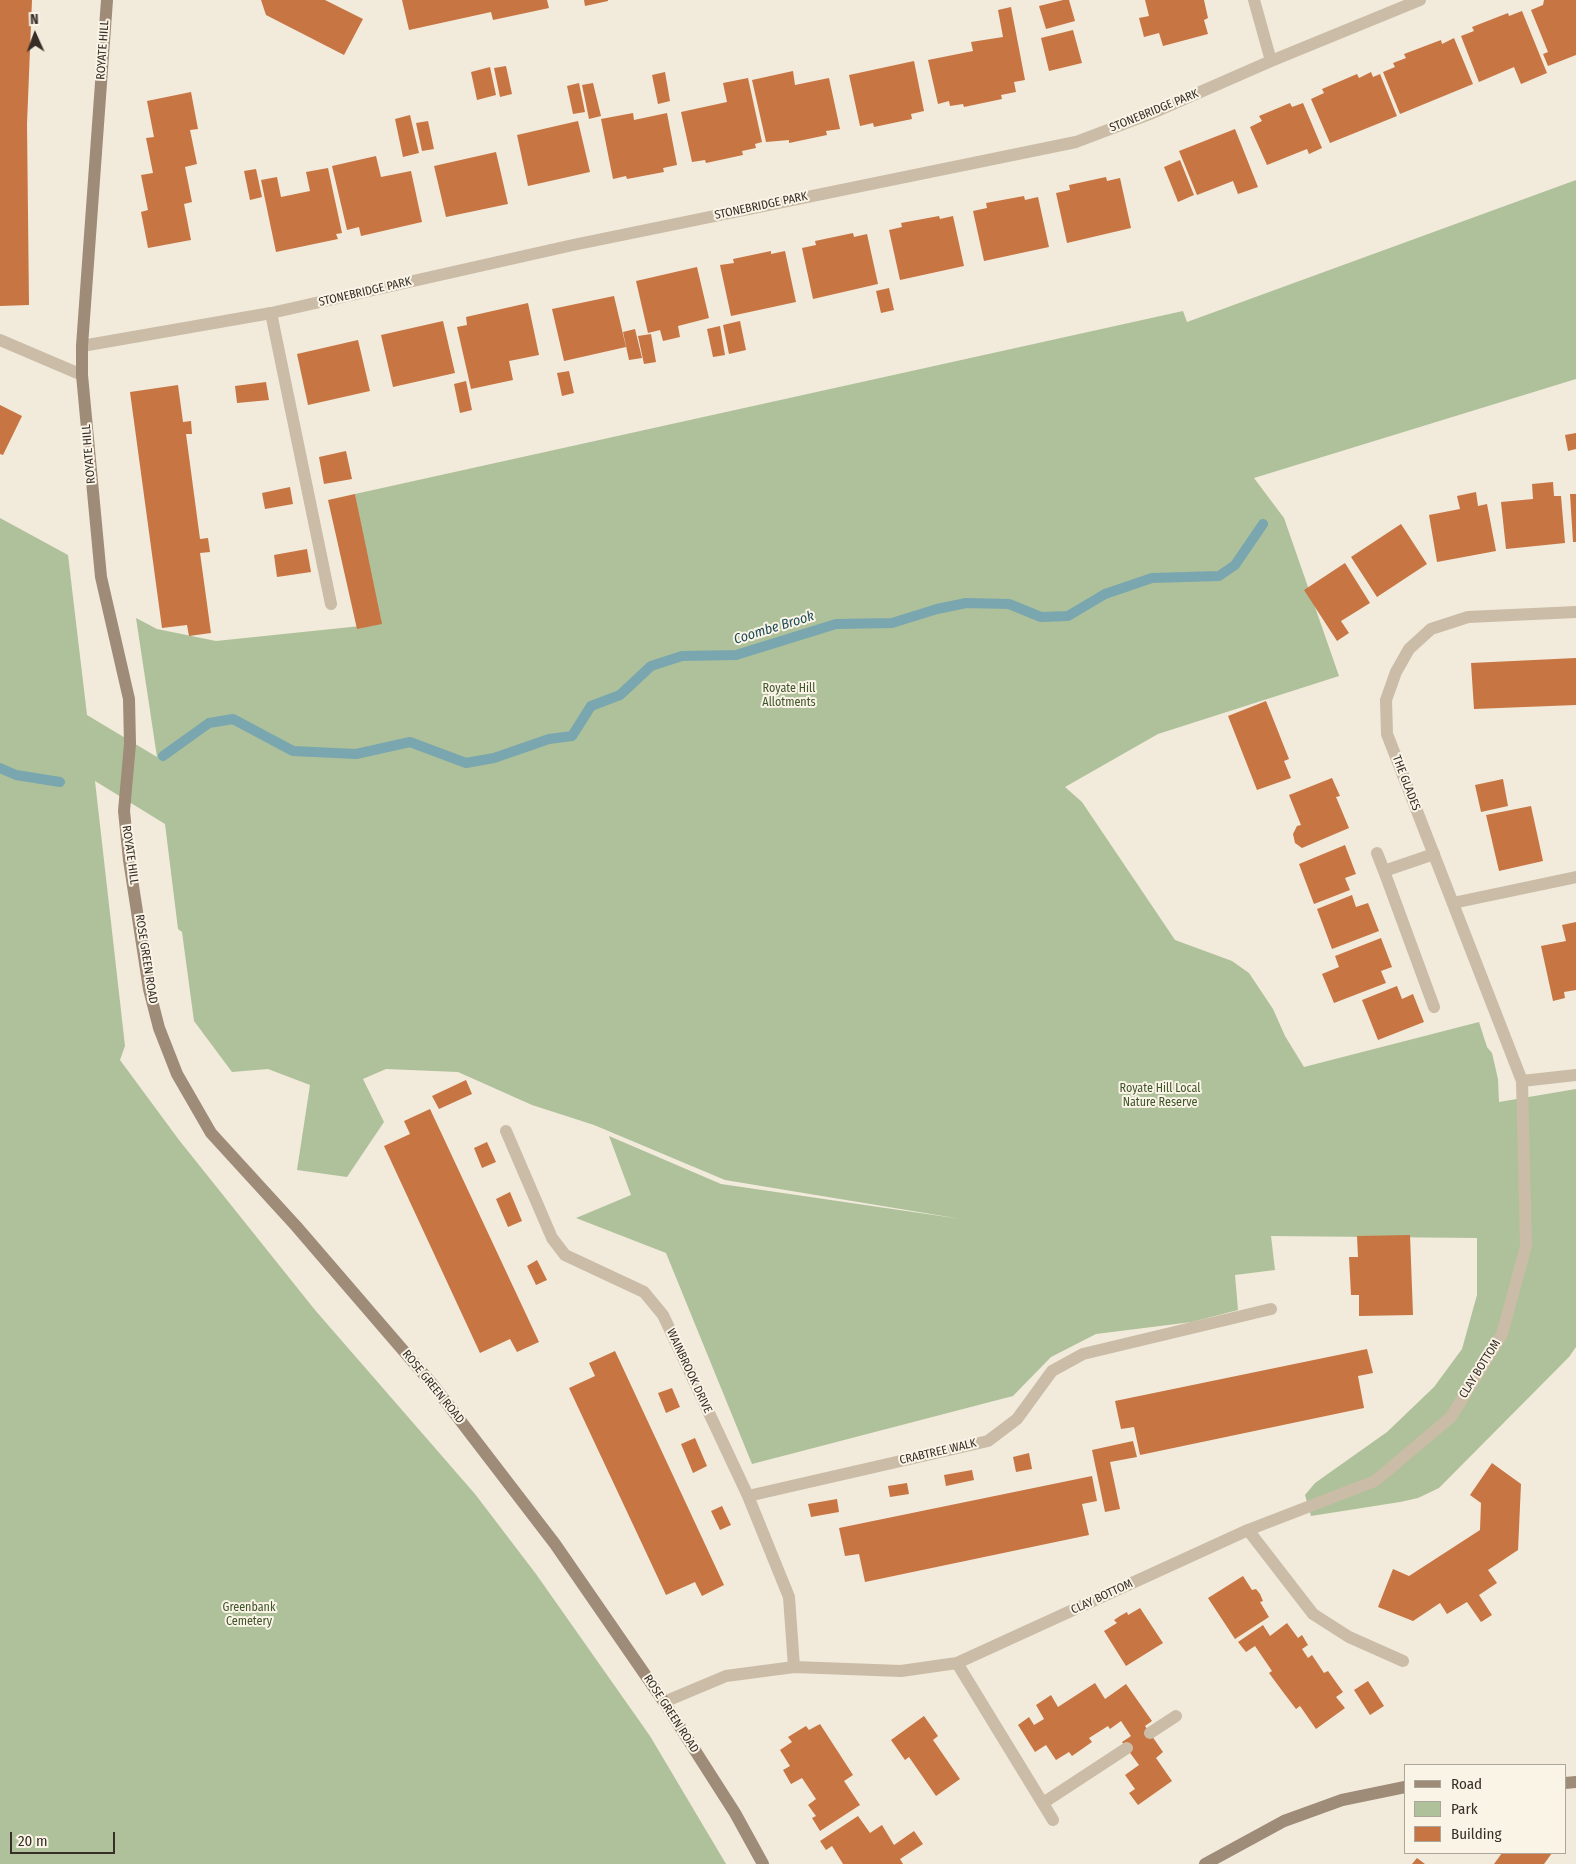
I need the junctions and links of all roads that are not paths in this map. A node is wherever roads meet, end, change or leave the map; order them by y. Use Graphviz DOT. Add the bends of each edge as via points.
graph roads {
  1 [pos="107,0"];
  2 [pos="1254,0"];
  3 [pos="1420,0"];
  4 [pos="1272,61"];
  5 [pos="271,313"];
  6 [pos="0,340"];
  7 [pos="82,346"];
  8 [pos="82,375"];
  9 [pos="331,604"];
  10 [pos="1576,612"];
  11 [pos="1377,853"];
  12 [pos="1434,854"];
  13 [pos="1384,871"];
  14 [pos="1576,877"];
  15 [pos="1454,903"];
  16 [pos="137,904"];
  17 [pos="1434,1007"];
  18 [pos="1576,1075"];
  19 [pos="1522,1081"];
  20 [pos="506,1131"];
  21 [pos="1271,1309"];
  22 [pos="748,1496"];
  23 [pos="1248,1530"];
  24 [pos="1403,1661"];
  25 [pos="957,1663"];
  26 [pos="794,1667"];
  27 [pos="664,1702"];
  28 [pos="1176,1716"];
  29 [pos="1150,1733"];
  30 [pos="1127,1748"];
  31 [pos="1404,1787"];
  32 [pos="1043,1803"];
  33 [pos="1054,1820"];
  34 [pos="763,1864"];
  35 [pos="1204,1864"];
  1 -- 7 [label="main road, ROYATE HILL"];
  2 -- 4 [label="street"];
  3 -- 4 [label="street, STONEBRIDGE PARK"];
  4 -- 5 [label="street, STONEBRIDGE PARK" via="1076,142 573,245"];
  5 -- 7 [label="street, STONEBRIDGE PARK"];
  5 -- 9 [label="street"];
  6 -- 8 [label="street"];
  7 -- 8 [label="main road, ROYATE HILL"];
  8 -- 16 [label="main road, ROYATE HILL" via="100,577 129,700 130,744 124,811"];
  10 -- 12 [label="street, THE GLADES" via="1468,617 1431,629 1409,649 1386,700 1387,734"];
  11 -- 13 [label="street"];
  12 -- 13 [label="street"];
  12 -- 15 [label="street, THE GLADES"];
  13 -- 17 [label="street"];
  14 -- 15 [label="street"];
  15 -- 19 [label="street, THE GLADES"];
  16 -- 27 [label="main road, ROSE GREEN ROAD" via="149,990 159,1028 177,1074 211,1133 433,1385 555,1544"];
  18 -- 19 [label="street"];
  19 -- 23 [label="street, CLAY BOTTOM" via="1526,1246 1497,1343 1451,1417 1375,1481"];
  20 -- 22 [label="street, WAINBROOK DRIVE" via="552,1238 565,1255 644,1292 663,1315"];
  21 -- 22 [label="street, CRABTREE WALK" via="1083,1354 1052,1371 1017,1419 988,1440"];
  22 -- 26 [label="street, WAINBROOK DRIVE" via="789,1597"];
  23 -- 24 [label="street" via="1312,1614 1348,1637"];
  23 -- 25 [label="street, CLAY BOTTOM"];
  25 -- 26 [label="street, CLAY BOTTOM" via="901,1671"];
  25 -- 32 [label="street"];
  26 -- 27 [label="street, CLAY BOTTOM" via="726,1676"];
  27 -- 34 [label="main road, ROSE GREEN ROAD" via="735,1813"];
  28 -- 29 [label="street"];
  30 -- 32 [label="street"];
  31 -- 35 [label="main road" via="1342,1800 1284,1821"];
  32 -- 33 [label="street"];
}
